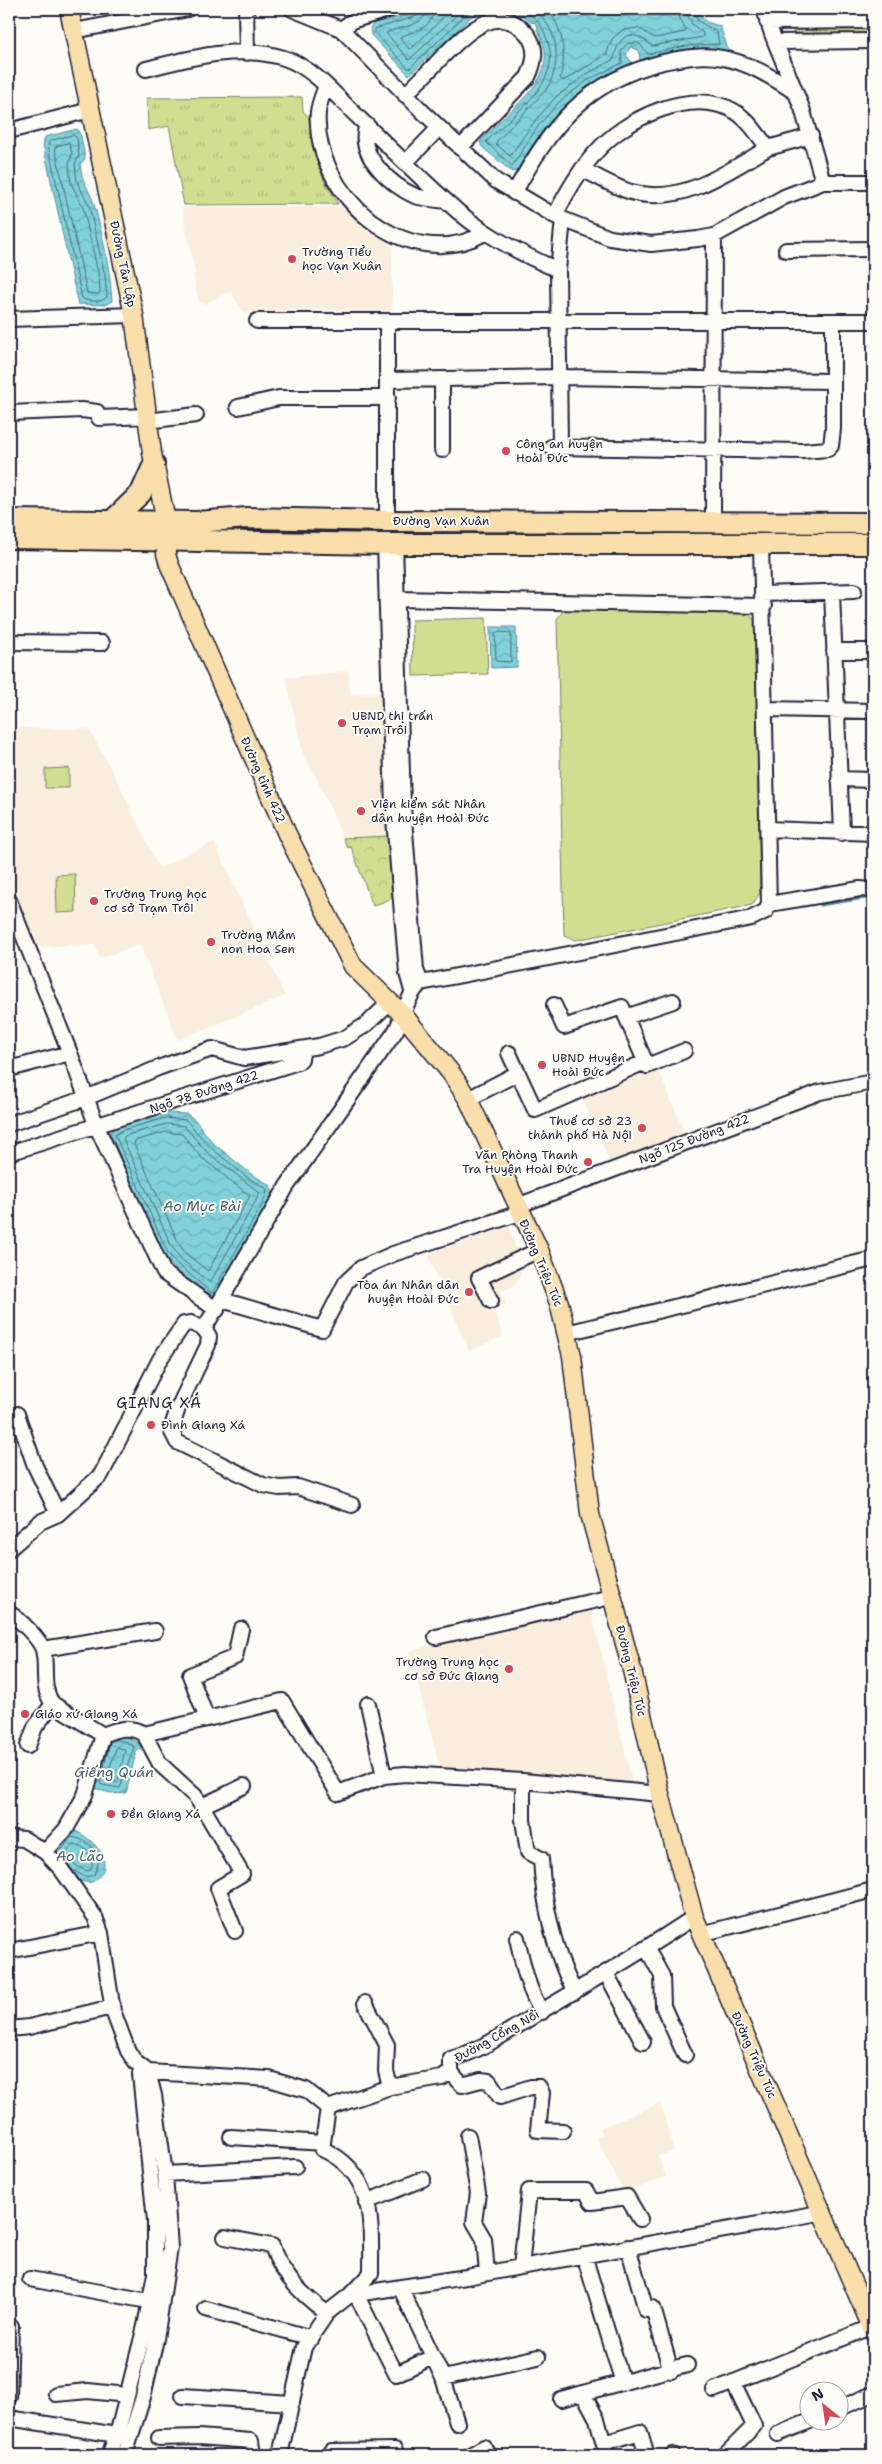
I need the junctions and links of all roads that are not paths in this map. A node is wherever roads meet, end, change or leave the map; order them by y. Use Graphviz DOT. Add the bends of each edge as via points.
graph roads {
  1 [pos="69,9"];
  2 [pos="188,9"];
  3 [pos="246,9"];
  4 [pos="292,9"];
  5 [pos="391,9"];
  6 [pos="766,15"];
  7 [pos="873,21"];
  8 [pos="341,29"];
  9 [pos="74,32"];
  10 [pos="873,41"];
  11 [pos="775,42"];
  12 [pos="247,53"];
  13 [pos="146,69"];
  14 [pos="326,86"];
  15 [pos="795,92"];
  16 [pos="405,95"];
  17 [pos="90,110"];
  18 [pos="366,125"];
  19 [pos="439,128"];
  20 [pos="9,131"];
  21 [pos="811,136"];
  22 [pos="460,148"];
  23 [pos="768,148"];
  24 [pos="406,162"];
  25 [pos="582,169"];
  26 [pos="823,182"];
  27 [pos="873,182"];
  28 [pos="514,193"];
  29 [pos="446,201"];
  30 [pos="559,218"];
  31 [pos="484,233"];
  32 [pos="714,236"];
  33 [pos="873,249"];
  34 [pos="786,250"];
  35 [pos="558,270"];
  36 [pos="134,315"];
  37 [pos="9,319"];
  38 [pos="257,321"];
  39 [pos="387,321"];
  40 [pos="559,321"];
  41 [pos="714,321"];
  42 [pos="833,322"];
  43 [pos="873,322"];
  44 [pos="559,377"];
  45 [pos="714,379"];
  46 [pos="388,380"];
  47 [pos="442,380"];
  48 [pos="833,381"];
  49 [pos="388,398"];
  50 [pos="238,407"];
  51 [pos="9,413"];
  52 [pos="196,415"];
  53 [pos="147,419"];
  54 [pos="714,449"];
  55 [pos="442,450"];
  56 [pos="154,464"];
  57 [pos="9,520"];
  58 [pos="112,521"];
  59 [pos="573,521"];
  60 [pos="387,522"];
  61 [pos="713,523"];
  62 [pos="873,524"];
  63 [pos="166,531"];
  64 [pos="9,538"];
  65 [pos="390,543"];
  66 [pos="574,543"];
  67 [pos="761,544"];
  68 [pos="873,544"];
  69 [pos="854,591"];
  70 [pos="832,592"];
  71 [pos="396,599"];
  72 [pos="764,600"];
  73 [pos="9,642"];
  74 [pos="102,643"];
  75 [pos="834,651"];
  76 [pos="873,651"];
  77 [pos="766,709"];
  78 [pos="837,710"];
  79 [pos="873,711"];
  80 [pos="839,779"];
  81 [pos="873,780"];
  82 [pos="768,829"];
  83 [pos="842,833"];
  84 [pos="873,833"];
  85 [pos="873,890"];
  86 [pos="9,900"];
  87 [pos="769,904"];
  88 [pos="417,987"];
  89 [pos="672,1001"];
  90 [pos="390,1002"];
  91 [pos="554,1005"];
  92 [pos="404,1016"];
  93 [pos="626,1017"];
  94 [pos="303,1049"];
  95 [pos="684,1051"];
  96 [pos="70,1053"];
  97 [pos="509,1053"];
  98 [pos="244,1058"];
  99 [pos="645,1062"];
  100 [pos="9,1069"];
  101 [pos="518,1073"];
  102 [pos="252,1077"];
  103 [pos="873,1082"];
  104 [pos="86,1098"];
  105 [pos="468,1099"];
  106 [pos="9,1124"];
  107 [pos="96,1127"];
  108 [pos="9,1153"];
  109 [pos="519,1209"];
  110 [pos="539,1250"];
  111 [pos="873,1259"];
  112 [pos="491,1301"];
  113 [pos="220,1305"];
  114 [pos="204,1329"];
  115 [pos="566,1332"];
  116 [pos="16,1414"];
  117 [pos="352,1505"];
  118 [pos="58,1514"];
  119 [pos="9,1549"];
  120 [pos="611,1597"];
  121 [pos="9,1612"];
  122 [pos="241,1629"];
  123 [pos="155,1631"];
  124 [pos="436,1638"];
  125 [pos="43,1650"];
  126 [pos="53,1704"];
  127 [pos="368,1704"];
  128 [pos="207,1719"];
  129 [pos="144,1734"];
  130 [pos="103,1735"];
  131 [pos="28,1746"];
  132 [pos="384,1776"];
  133 [pos="523,1781"];
  134 [pos="244,1786"];
  135 [pos="660,1794"];
  136 [pos="202,1806"];
  137 [pos="9,1838"];
  138 [pos="45,1852"];
  139 [pos="873,1890"];
  140 [pos="694,1917"];
  141 [pos="235,1931"];
  142 [pos="101,1933"];
  143 [pos="701,1934"];
  144 [pos="517,1938"];
  145 [pos="647,1949"];
  146 [pos="9,1951"];
  147 [pos="606,1973"];
  148 [pos="574,1992"];
  149 [pos="366,2003"];
  150 [pos="112,2007"];
  151 [pos="542,2012"];
  152 [pos="9,2029"];
  153 [pos="643,2042"];
  154 [pos="686,2055"];
  155 [pos="135,2062"];
  156 [pos="148,2072"];
  157 [pos="450,2072"];
  158 [pos="390,2087"];
  159 [pos="328,2108"];
  160 [pos="563,2131"];
  161 [pos="468,2136"];
  162 [pos="231,2137"];
  163 [pos="323,2143"];
  164 [pos="295,2167"];
  165 [pos="165,2174"];
  166 [pos="423,2180"];
  167 [pos="366,2202"];
  168 [pos="824,2212"];
  169 [pos="640,2219"];
  170 [pos="224,2237"];
  171 [pos="628,2247"];
  172 [pos="584,2255"];
  173 [pos="521,2267"];
  174 [pos="487,2273"];
  175 [pos="30,2279"];
  176 [pos="400,2287"];
  177 [pos="353,2294"];
  178 [pos="148,2301"];
  179 [pos="206,2309"];
  180 [pos="327,2313"];
  181 [pos="9,2327"];
  182 [pos="872,2328"];
  183 [pos="312,2338"];
  184 [pos="433,2357"];
  185 [pos="538,2357"];
  186 [pos="688,2365"];
  187 [pos="671,2371"];
  188 [pos="443,2378"];
  189 [pos="733,2382"];
  190 [pos="623,2383"];
  191 [pos="714,2390"];
  192 [pos="583,2393"];
  193 [pos="56,2394"];
  194 [pos="873,2394"];
  195 [pos="127,2395"];
  196 [pos="183,2396"];
  197 [pos="9,2397"];
  198 [pos="561,2398"];
  199 [pos="292,2403"];
  200 [pos="850,2404"];
  201 [pos="15,2419"];
  202 [pos="457,2423"];
  203 [pos="800,2425"];
  204 [pos="778,2434"];
  205 [pos="116,2435"];
  206 [pos="159,2438"];
  207 [pos="605,2449"];
  208 [pos="396,2450"];
  209 [pos="109,2455"];
  210 [pos="125,2455"];
  211 [pos="253,2455"];
  212 [pos="280,2455"];
  213 [pos="330,2455"];
  214 [pos="470,2455"];
  215 [pos="488,2455"];
  216 [pos="648,2455"];
  217 [pos="725,2455"];
  1 -- 9 [label="main road, Đường Tân Lập"];
  2 -- 9 [label="street"];
  3 -- 12 [label="street"];
  4 -- 8 [label="street"];
  5 -- 8 [label="street" via="354,20"];
  6 -- 7 [label="street"];
  6 -- 11 [label="street"];
  8 -- 16 [label="street"];
  9 -- 17 [label="main road, Đường Tân Lập"];
  10 -- 11 [label="street"];
  11 -- 15 [label="street"];
  12 -- 13 [label="street" via="198,57"];
  12 -- 14 [label="street" via="292,62 312,73"];
  14 -- 18 [label="street"];
  14 -- 31 [label="street" via="318,110 323,149 343,192 368,218 383,229 418,244 460,244"];
  15 -- 21 [label="street"];
  15 -- 28 [label="street" via="751,67 722,58 691,57 633,71 602,86 572,109 546,138"];
  16 -- 19 [label="street"];
  16 -- 22 [label="street" via="481,21 501,17 520,25 534,47 534,65 528,77"];
  17 -- 20 [label="street"];
  17 -- 36 [label="main road, Đường Tân Lập"];
  18 -- 24 [label="street"];
  18 -- 29 [label="street" via="364,139 367,149 388,178 413,194"];
  19 -- 22 [label="street"];
  19 -- 24 [label="street"];
  21 -- 23 [label="street"];
  21 -- 26 [label="street"];
  22 -- 28 [label="street"];
  23 -- 25 [label="street" via="712,180 673,193 633,192"];
  23 -- 25 [label="street" via="736,112 712,103 694,103 654,113 621,130"];
  24 -- 29 [label="street"];
  25 -- 30 [label="street"];
  26 -- 27 [label="street"];
  26 -- 32 [label="street" via="784,197"];
  28 -- 30 [label="street"];
  29 -- 31 [label="street"];
  30 -- 32 [label="street" via="630,243 671,243"];
  30 -- 35 [label="street"];
  31 -- 35 [label="street"];
  32 -- 41 [label="street"];
  33 -- 34 [label="street"];
  35 -- 40 [label="street"];
  36 -- 37 [label="street"];
  36 -- 53 [label="main road, Đường Tân Lập"];
  38 -- 39 [label="street"];
  39 -- 40 [label="street"];
  39 -- 46 [label="street"];
  40 -- 41 [label="street"];
  40 -- 44 [label="street"];
  41 -- 42 [label="street"];
  41 -- 45 [label="street"];
  42 -- 43 [label="street"];
  42 -- 48 [label="street"];
  44 -- 45 [label="street"];
  44 -- 47 [label="street"];
  44 -- 54 [label="street" via="555,447"];
  45 -- 48 [label="street"];
  45 -- 54 [label="street"];
  46 -- 47 [label="street"];
  46 -- 49 [label="street"];
  47 -- 55 [label="street"];
  48 -- 54 [label="street" via="833,429 828,449"];
  49 -- 50 [label="street" via="279,398"];
  49 -- 60 [label="street"];
  51 -- 53 [label="street" via="82,410 97,412 99,418"];
  52 -- 53 [label="street"];
  53 -- 56 [label="main road, Đường Tân Lập"];
  54 -- 61 [label="street"];
  56 -- 58 [label="highway" via="141,493"];
  56 -- 63 [label="main road, Đường Tân Lập"];
  57 -- 58 [label="highway, Đường Vạn Xuân"];
  58 -- 63 [label="highway, Đường Vạn Xuân"];
  59 -- 60 [label="highway, Đường Vạn Xuân"];
  59 -- 61 [label="highway, Đường Vạn Xuân"];
  59 -- 66 [label="highway"];
  60 -- 63 [label="highway, Đường Vạn Xuân" via="247,518"];
  61 -- 62 [label="highway, Đường Vạn Xuân"];
  63 -- 64 [label="highway, Đường Vạn Xuân"];
  63 -- 65 [label="highway, Đường Vạn Xuân"];
  63 -- 90 [label="main road, Đường tỉnh 422" via="169,564 287,834 353,966"];
  65 -- 66 [label="highway, Đường Vạn Xuân"];
  65 -- 71 [label="street"];
  65 -- 88 [label="street" via="393,807 406,973"];
  66 -- 67 [label="highway, Đường Vạn Xuân"];
  67 -- 68 [label="highway, Đường Vạn Xuân"];
  67 -- 72 [label="street"];
  69 -- 70 [label="street"];
  70 -- 72 [label="street"];
  70 -- 75 [label="street"];
  71 -- 72 [label="street"];
  71 -- 88 [label="street" via="403,806"];
  72 -- 77 [label="street"];
  73 -- 74 [label="street"];
  75 -- 76 [label="street"];
  75 -- 78 [label="street"];
  77 -- 78 [label="street"];
  77 -- 82 [label="street"];
  78 -- 79 [label="street"];
  78 -- 80 [label="street"];
  80 -- 81 [label="street"];
  80 -- 83 [label="street"];
  82 -- 83 [label="street"];
  82 -- 87 [label="street"];
  83 -- 84 [label="street"];
  85 -- 87 [label="street" via="860,889"];
  86 -- 96 [label="street"];
  87 -- 88 [label="street" via="766,910 752,918"];
  88 -- 92 [label="street"];
  89 -- 93 [label="street"];
  90 -- 92 [label="main road, Đường tỉnh 422"];
  90 -- 94 [label="street" via="367,1024 345,1038"];
  91 -- 93 [label="street" via="564,1027 622,1007"];
  92 -- 105 [label="main road, Đường Triệu Túc"];
  92 -- 113 [label="street" via="287,1186"];
  93 -- 99 [label="street"];
  94 -- 98 [label="street"];
  94 -- 102 [label="street, Ngõ 78 Đường 422" via="298,1062"];
  95 -- 99 [label="street" via="647,1066"];
  96 -- 100 [label="street"];
  96 -- 104 [label="street"];
  97 -- 101 [label="street"];
  98 -- 102 [label="street"];
  98 -- 104 [label="street" via="212,1049"];
  99 -- 101 [label="street" via="535,1110"];
  101 -- 105 [label="street"];
  102 -- 107 [label="street, Ngõ 78 Đường 422"];
  103 -- 109 [label="street, Ngõ 125 Đường 422" via="820,1092"];
  104 -- 106 [label="street"];
  104 -- 107 [label="street"];
  105 -- 109 [label="main road, Đường Triệu Túc"];
  107 -- 108 [label="street, Ngõ 78 Đường 422"];
  107 -- 113 [label="street" via="164,1273"];
  109 -- 110 [label="main road, Đường Triệu Túc"];
  109 -- 113 [label="street, Ngõ 125 Đường 422" via="361,1268 346,1282 322,1330"];
  110 -- 112 [label="street" via="479,1278"];
  110 -- 115 [label="main road, Đường Triệu Túc"];
  111 -- 115 [label="street"];
  113 -- 114 [label="street"];
  114 -- 117 [label="street" via="209,1336 208,1345 171,1430 177,1442 263,1485 298,1487"];
  114 -- 118 [label="street" via="191,1323 179,1329 160,1359 102,1476"];
  115 -- 120 [label="main road, Đường Triệu Túc" via="572,1356 590,1514"];
  116 -- 118 [label="street" via="35,1466"];
  118 -- 119 [label="street" via="40,1522"];
  120 -- 124 [label="street"];
  120 -- 135 [label="main road, Đường Triệu Túc" via="632,1670"];
  121 -- 125 [label="street" via="21,1621"];
  122 -- 128 [label="street" via="235,1658 190,1675"];
  123 -- 125 [label="street"];
  125 -- 126 [label="street" via="47,1696"];
  126 -- 130 [label="street"];
  126 -- 131 [label="street" via="35,1727"];
  127 -- 132 [label="street"];
  128 -- 129 [label="street"];
  128 -- 132 [label="street" via="282,1700 338,1793"];
  129 -- 130 [label="street" via="134,1729 120,1729"];
  129 -- 136 [label="street" via="160,1764"];
  130 -- 138 [label="street" via="85,1795 66,1829"];
  132 -- 133 [label="street" via="438,1775"];
  133 -- 135 [label="street"];
  133 -- 148 [label="street" via="528,1852 541,1859 542,1888 558,1956"];
  134 -- 136 [label="street"];
  135 -- 140 [label="main road, Đường Triệu Túc"];
  136 -- 141 [label="street" via="242,1874 218,1888"];
  137 -- 138 [label="street" via="24,1839"];
  138 -- 142 [label="street" via="95,1917"];
  139 -- 143 [label="street"];
  140 -- 143 [label="main road, Đường Triệu Túc"];
  140 -- 145 [label="street, Đường Cổng Nổi"];
  142 -- 146 [label="street"];
  142 -- 150 [label="street"];
  143 -- 168 [label="main road, Đường Triệu Túc"];
  144 -- 151 [label="street" via="527,1982"];
  145 -- 147 [label="street, Đường Cổng Nổi"];
  145 -- 154 [label="street" via="662,1976 663,2006"];
  147 -- 148 [label="street, Đường Cổng Nổi"];
  147 -- 153 [label="street"];
  148 -- 151 [label="street, Đường Cổng Nổi"];
  149 -- 158 [label="street" via="387,2046 386,2071"];
  150 -- 152 [label="street"];
  150 -- 155 [label="street"];
  151 -- 157 [label="street, Đường Cổng Nổi" via="451,2059"];
  155 -- 156 [label="street"];
  155 -- 178 [label="street" via="143,2091 155,2221 155,2274"];
  156 -- 159 [label="street" via="269,2079 306,2090"];
  156 -- 165 [label="street"];
  157 -- 158 [label="street, Đường Cổng Nổi" via="442,2078"];
  157 -- 160 [label="street" via="462,2085 489,2081 500,2097 538,2087 542,2093 538,2130"];
  158 -- 159 [label="street, Đường Cổng Nổi"];
  159 -- 163 [label="street"];
  161 -- 174 [label="street" via="478,2193 474,2222 484,2239"];
  162 -- 163 [label="street"];
  163 -- 167 [label="street" via="322,2149 337,2156 361,2182"];
  164 -- 165 [label="street"];
  165 -- 210 [label="street" via="170,2248 156,2339"];
  166 -- 167 [label="street"];
  167 -- 177 [label="street" via="372,2218 371,2273"];
  168 -- 171 [label="street"];
  168 -- 182 [label="main road, Đường Triệu Túc"];
  169 -- 173 [label="street" via="627,2197 592,2202 586,2191 529,2191"];
  170 -- 180 [label="street" via="272,2246 287,2276 310,2301"];
  171 -- 172 [label="street"];
  171 -- 187 [label="street" via="646,2310 652,2308"];
  172 -- 173 [label="street"];
  172 -- 190 [label="street"];
  173 -- 174 [label="street"];
  174 -- 176 [label="street"];
  175 -- 178 [label="street"];
  176 -- 177 [label="street"];
  176 -- 184 [label="street"];
  177 -- 180 [label="street"];
  177 -- 184 [label="street" via="396,2374"];
  178 -- 195 [label="street" via="145,2326"];
  179 -- 183 [label="street"];
  180 -- 183 [label="street"];
  181 -- 197 [label="street"];
  182 -- 189 [label="street"];
  183 -- 199 [label="street" via="304,2347"];
  184 -- 188 [label="street"];
  185 -- 188 [label="street"];
  186 -- 187 [label="street"];
  187 -- 190 [label="street"];
  188 -- 202 [label="street"];
  189 -- 191 [label="street"];
  189 -- 217 [label="street" via="754,2426"];
  190 -- 192 [label="street"];
  192 -- 198 [label="street"];
  192 -- 207 [label="street" via="597,2419"];
  193 -- 195 [label="street"];
  194 -- 200 [label="street"];
  195 -- 205 [label="street"];
  196 -- 199 [label="street"];
  199 -- 212 [label="street"];
  201 -- 205 [label="street"];
  203 -- 204 [label="street"];
  205 -- 209 [label="street"];
  206 -- 211 [label="street" via="198,2436 251,2441"];
  207 -- 216 [label="street" via="640,2432"];
  208 -- 213 [label="street" via="332,2451"];
  214 -- 215 [label="street" via="484,2447"];
}
